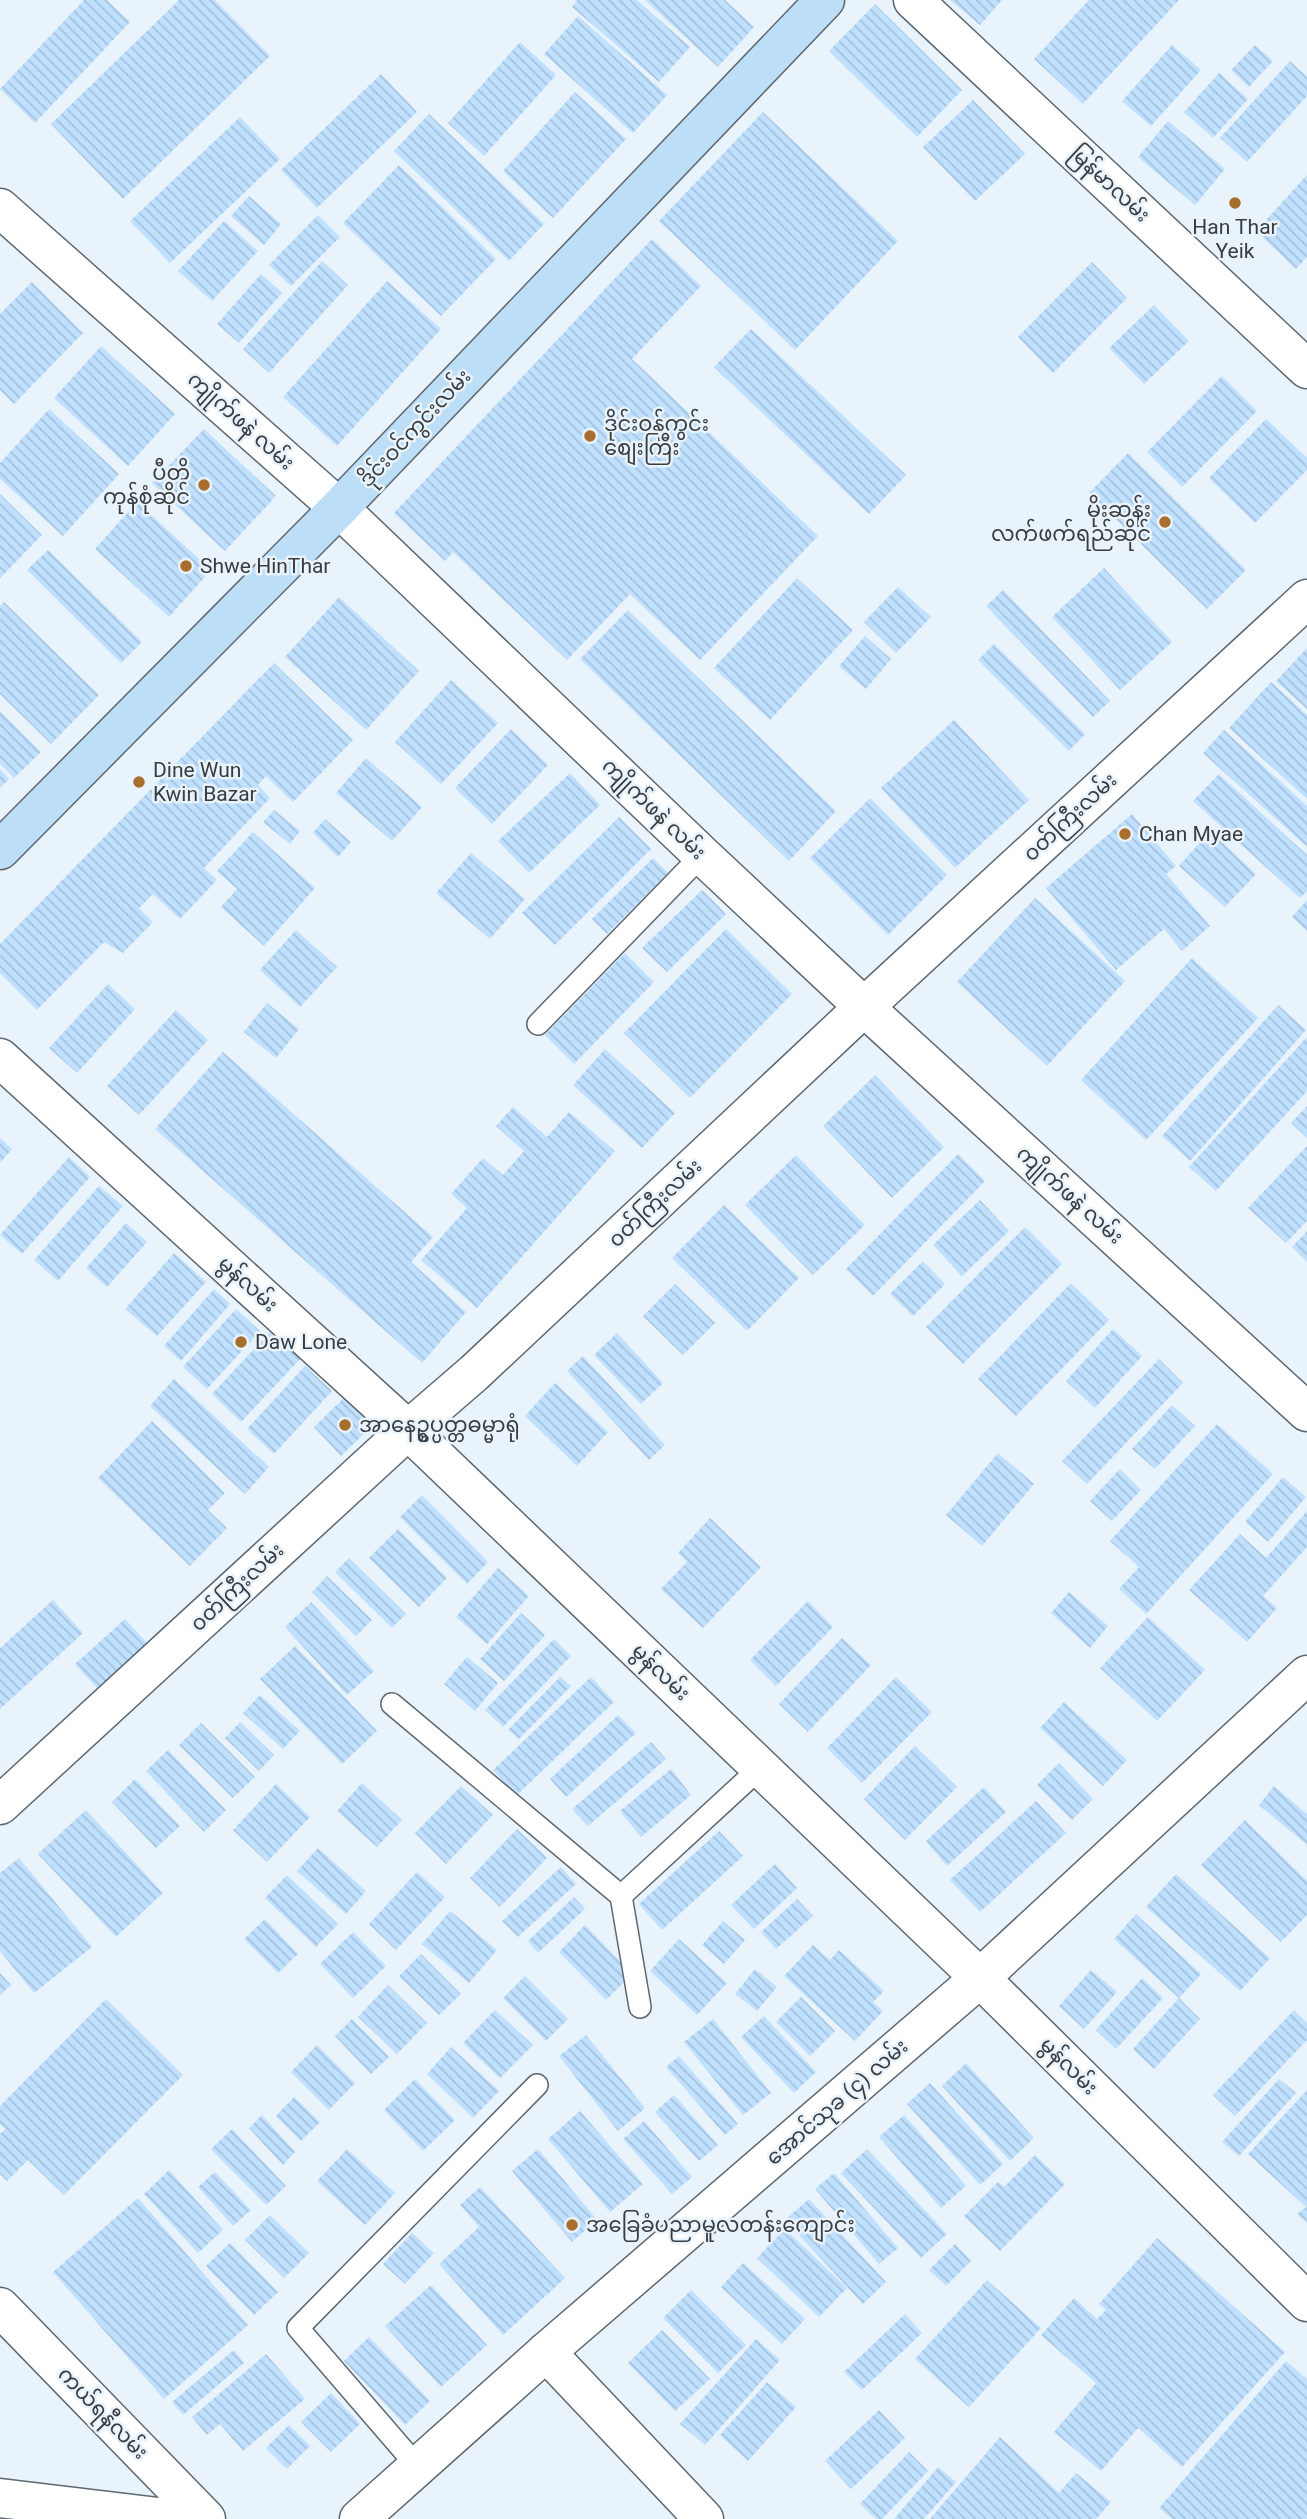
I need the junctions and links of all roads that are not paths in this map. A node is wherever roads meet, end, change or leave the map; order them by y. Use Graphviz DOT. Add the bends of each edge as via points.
graph roads {
  1 [pos="825,0"];
  2 [pos="913,0"];
  3 [pos="0,208"];
  4 [pos="1307,369"];
  5 [pos="339,508"];
  6 [pos="1307,599"];
  7 [pos="0,850"];
  8 [pos="702,855"];
  9 [pos="864,1007"];
  10 [pos="538,1024"];
  11 [pos="0,1058"];
  12 [pos="1307,1412"];
  13 [pos="408,1430"];
  14 [pos="1307,1675"];
  15 [pos="392,1704"];
  16 [pos="761,1768"];
  17 [pos="0,1805"];
  18 [pos="621,1896"];
  19 [pos="980,1979"];
  20 [pos="640,2007"];
  21 [pos="537,2085"];
  22 [pos="1307,2302"];
  23 [pos="0,2307"];
  24 [pos="545,2352"];
  25 [pos="417,2466"];
  26 [pos="0,2498"];
  27 [pos="175,2519"];
  28 [pos="206,2519"];
  29 [pos="359,2519"];
  30 [pos="704,2519"];
  1 -- 5 [label="street, ဒိုင်းဝင်ကွင်းလမ်း"];
  2 -- 4 [label="street, မြန်မာလမ်း"];
  3 -- 5 [label="street, ကျိုက်ဖနဲ လမ်း"];
  5 -- 7 [label="street, ဒိုင်းဝင်ကွင်းလမ်း"];
  5 -- 8 [label="street, ကျိုက်ဖနဲ လမ်း"];
  6 -- 9 [label="street, ၀တ်ကြီးလမ်း"];
  8 -- 9 [label="street, ကျိုက်ဖနဲ လမ်း"];
  8 -- 10 [label="lane"];
  9 -- 12 [label="street, ကျိုက်ဖနဲ လမ်း"];
  9 -- 13 [label="street, ၀တ်ကြီးလမ်း"];
  11 -- 13 [label="street, မွန်လမ်း"];
  13 -- 16 [label="street, မွန်လမ်း"];
  13 -- 17 [label="street, ၀တ်ကြီးလမ်း"];
  14 -- 19 [label="street, အောင်သုခ (၄) လမ်း"];
  15 -- 18 [label="lane"];
  16 -- 18 [label="lane"];
  16 -- 19 [label="street, မွန်လမ်း"];
  18 -- 20 [label="lane"];
  19 -- 22 [label="street, မွန်လမ်း"];
  19 -- 24 [label="street, အောင်သုခ (၄) လမ်း"];
  21 -- 25 [label="lane" via="298,2328"];
  23 -- 28 [label="street, ကယ်ရနီလမ်း"];
  24 -- 25 [label="street, အောင်သုခ (၄) လမ်း"];
  24 -- 30 [label="street"];
  25 -- 29 [label="street, အောင်သုခ (၄) လမ်း"];
  26 -- 27 [label="street"];
}
